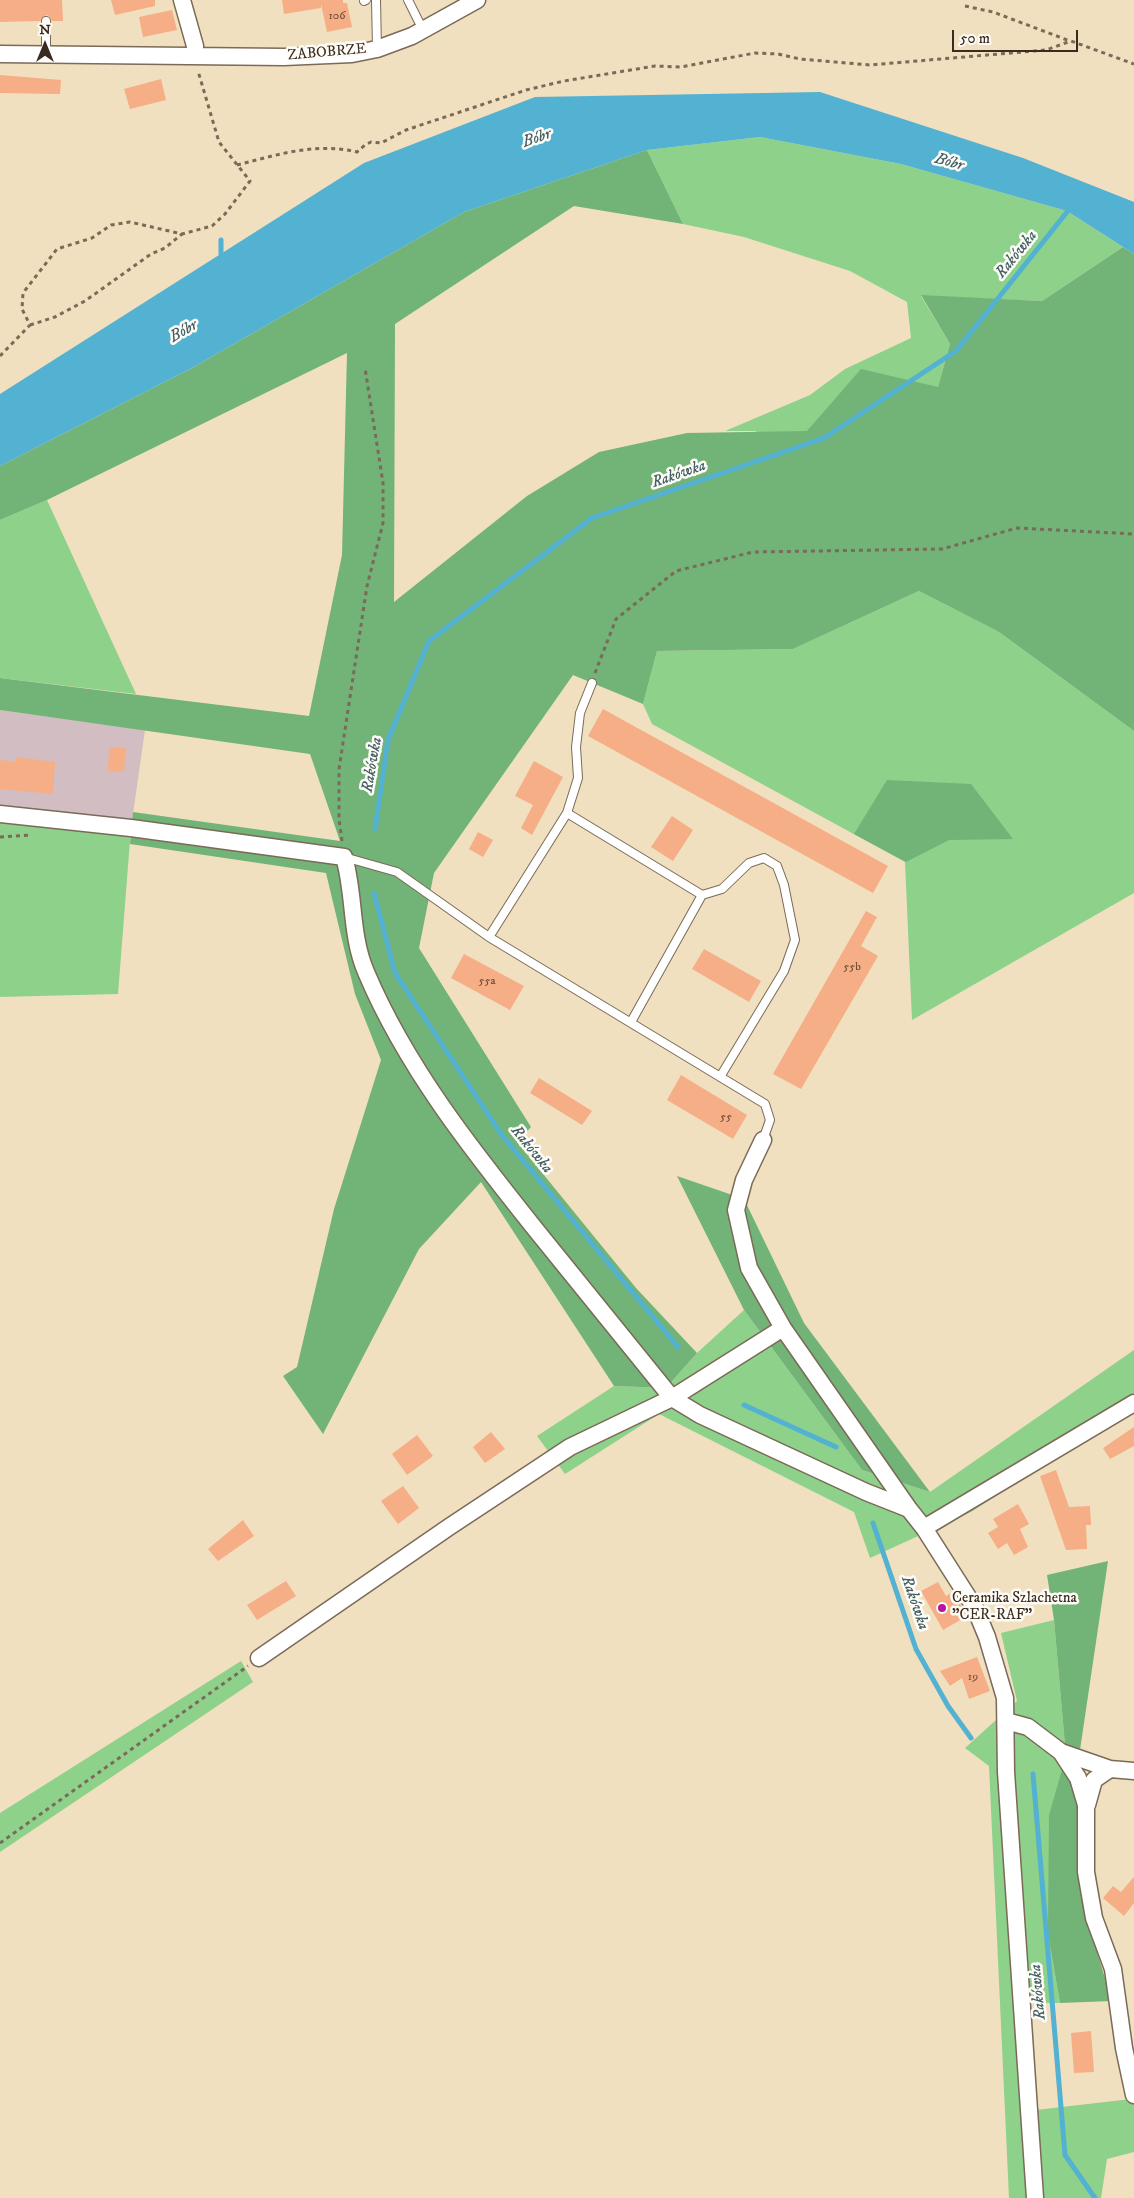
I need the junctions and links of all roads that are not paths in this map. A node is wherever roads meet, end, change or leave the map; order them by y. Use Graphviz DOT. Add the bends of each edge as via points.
graph roads {
  1 [pos="182,0"];
  2 [pos="376,0"];
  3 [pos="408,0"];
  4 [pos="477,0"];
  5 [pos="46,21"];
  6 [pos="423,30"];
  7 [pos="377,49"];
  8 [pos="46,53"];
  9 [pos="0,54"];
  10 [pos="196,61"];
  11 [pos="592,683"];
  12 [pos="567,813"];
  13 [pos="0,814"];
  14 [pos="344,857"];
  15 [pos="702,895"];
  16 [pos="489,937"];
  17 [pos="631,1022"];
  18 [pos="720,1077"];
  19 [pos="763,1140"];
  20 [pos="782,1328"];
  21 [pos="672,1398"];
  22 [pos="1134,1403"];
  23 [pos="909,1509"];
  24 [pos="924,1528"];
  25 [pos="258,1658"];
  26 [pos="1006,1721"];
  27 [pos="1061,1752"];
  28 [pos="1110,1769"];
  29 [pos="1134,1771"];
  30 [pos="1086,1805"];
  31 [pos="1134,2095"];
  32 [pos="1035,2198"];
  1 -- 10 [label="street"];
  2 -- 7 [label="lane"];
  3 -- 6 [label="lane"];
  4 -- 6 [label="street, ZABOBRZE"];
  5 -- 8 [label="lane"];
  6 -- 7 [label="street, ZABOBRZE"];
  7 -- 10 [label="street, ZABOBRZE" via="352,54"];
  8 -- 9 [label="street, ZABOBRZE"];
  8 -- 10 [label="street, ZABOBRZE"];
  11 -- 12 [label="lane" via="580,713 576,747 578,778"];
  12 -- 15 [label="lane"];
  12 -- 16 [label="lane"];
  13 -- 14 [label="street"];
  14 -- 16 [label="lane" via="397,872"];
  14 -- 21 [label="street" via="365,969 432,1093 489,1172"];
  15 -- 17 [label="lane"];
  15 -- 18 [label="lane" via="722,889 749,864 764,858 779,872 795,940 784,971"];
  16 -- 17 [label="lane"];
  17 -- 18 [label="lane"];
  18 -- 19 [label="lane" via="765,1104 770,1120"];
  19 -- 20 [label="street" via="744,1180 736,1210 749,1268"];
  20 -- 21 [label="street"];
  20 -- 23 [label="street"];
  21 -- 23 [label="street" via="708,1419"];
  21 -- 25 [label="street" via="570,1448"];
  22 -- 24 [label="street"];
  23 -- 24 [label="street"];
  24 -- 26 [label="street" via="975,1608 1002,1689"];
  26 -- 27 [label="street" via="1028,1727"];
  26 -- 32 [label="street" via="1006,1772"];
  27 -- 28 [label="street"];
  27 -- 30 [label="street" via="1078,1778"];
  28 -- 29 [label="street"];
  28 -- 30 [label="street" via="1094,1780"];
  30 -- 31 [label="street" via="1086,1872 1094,1918 1113,1969"];
}
